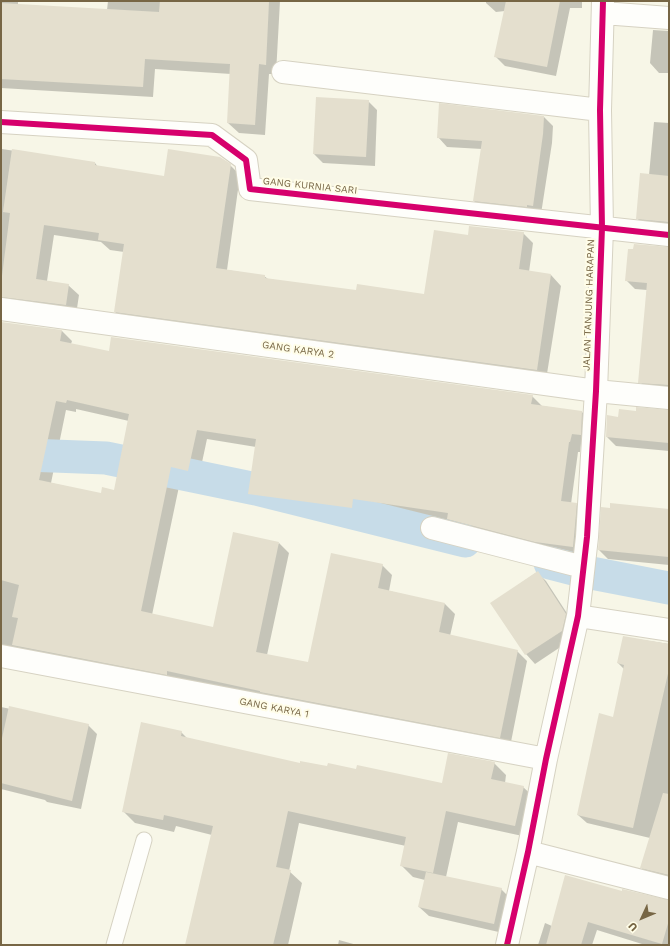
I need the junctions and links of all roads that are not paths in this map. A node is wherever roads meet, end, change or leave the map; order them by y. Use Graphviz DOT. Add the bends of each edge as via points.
graph roads {
  1 [pos="603,7"];
  2 [pos="669,18"];
  3 [pos="283,72"];
  4 [pos="600,110"];
  5 [pos="1,122"];
  6 [pos="602,228"];
  7 [pos="669,235"];
  8 [pos="1,309"];
  9 [pos="596,391"];
  10 [pos="669,398"];
  11 [pos="432,528"];
  12 [pos="583,567"];
  13 [pos="579,607"];
  14 [pos="669,630"];
  15 [pos="1,656"];
  16 [pos="546,759"];
  17 [pos="144,840"];
  18 [pos="528,852"];
  19 [pos="669,888"];
  20 [pos="114,945"];
  21 [pos="507,945"];
  1 -- 2 [label="street"];
  1 -- 4 [label="street, JALAN TANJUNG HARAPAN"];
  3 -- 4 [label="street"];
  4 -- 6 [label="street, JALAN TANJUNG HARAPAN"];
  5 -- 6 [label="street, GANG KURNIA SARI" via="212,135 246,160 250,189"];
  6 -- 7 [label="street"];
  6 -- 9 [label="street, JALAN TANJUNG HARAPAN"];
  8 -- 9 [label="street, GANG KARYA 2"];
  9 -- 10 [label="street, GANG KARYA 2"];
  9 -- 12 [label="street, JALAN TANJUNG HARAPAN" via="588,538"];
  11 -- 12 [label="street"];
  12 -- 13 [label="street, JALAN TANJUNG HARAPAN"];
  13 -- 14 [label="street"];
  13 -- 16 [label="street, JALAN TANJUNG HARAPAN"];
  15 -- 16 [label="street, GANG KARYA 1"];
  16 -- 18 [label="street, JALAN TANJUNG HARAPAN"];
  17 -- 20 [label="lane"];
  18 -- 19 [label="street"];
  18 -- 21 [label="street, JALAN TANJUNG HARAPAN"];
}
